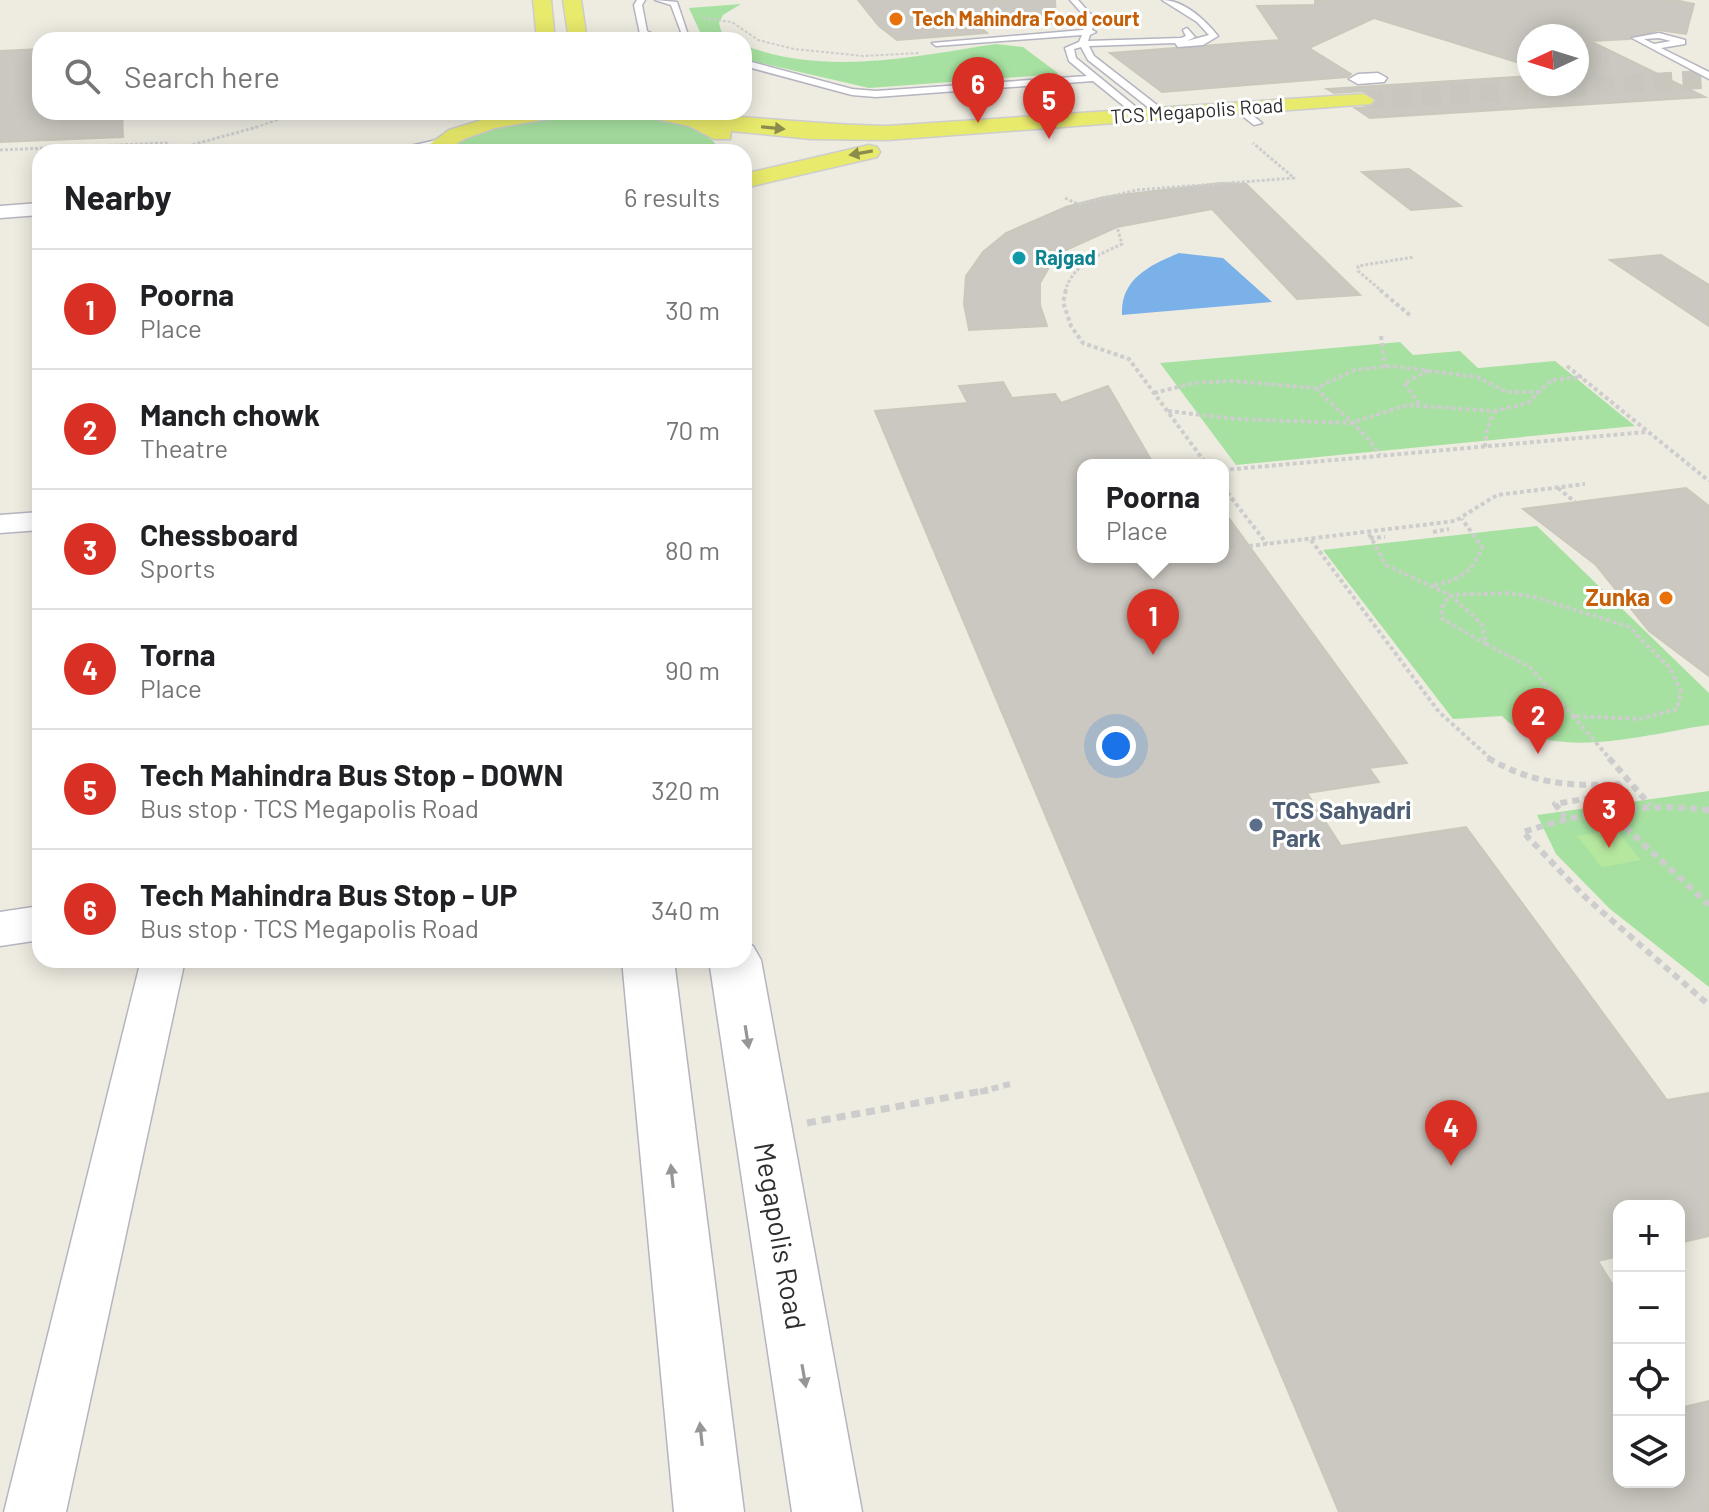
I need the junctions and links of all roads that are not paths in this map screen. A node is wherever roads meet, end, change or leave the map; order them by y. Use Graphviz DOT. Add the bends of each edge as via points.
graph roads {
  1 [pos="542,0"];
  2 [pos="572,0"];
  3 [pos="641,0"];
  4 [pos="659,0"];
  5 [pos="1074,0"];
  6 [pos="1166,0"];
  7 [pos="1151,27"];
  8 [pos="1088,28"];
  9 [pos="1187,30"];
  10 [pos="545,32"];
  11 [pos="577,32"];
  12 [pos="643,32"];
  13 [pos="685,32"];
  14 [pos="936,43"];
  15 [pos="1083,44"];
  16 [pos="1102,46"];
  17 [pos="1652,47"];
  18 [pos="752,65"];
  19 [pos="1709,76"];
  20 [pos="1115,77"];
  21 [pos="1378,78"];
  22 [pos="1094,79"];
  23 [pos="1358,79"];
  24 [pos="1364,100"];
  25 [pos="1151,114"];
  26 [pos="1386,114"];
  27 [pos="1234,116"];
  28 [pos="488,120"];
  29 [pos="691,120"];
  30 [pos="695,121"];
  31 [pos="442,144"];
  32 [pos="733,144"];
  33 [pos="752,179"];
  34 [pos="32,195"];
  35 [pos="0,197"];
  36 [pos="32,210"];
  37 [pos="0,212"];
  38 [pos="32,522"];
  39 [pos="0,524"];
  40 [pos="32,924"];
  41 [pos="0,929"];
  42 [pos="161,968"];
  43 [pos="649,968"];
  44 [pos="736,968"];
  45 [pos="35,1512"];
  46 [pos="709,1512"];
  47 [pos="827,1512"];
  1 -- 10 [label="main road"];
  2 -- 11 [label="main road"];
  3 -- 12 [label="lane"];
  4 -- 13 [label="lane" via="674,4"];
  5 -- 8 [label="lane" via="1087,12"];
  6 -- 16 [label="lane" via="1200,20 1214,36 1200,43"];
  7 -- 8 [label="lane" via="1147,33"];
  8 -- 14 [label="lane"];
  8 -- 15 [label="lane"];
  9 -- 16 [label="lane" via="1191,37 1182,40"];
  15 -- 16 [label="lane"];
  15 -- 20 [label="lane" via="1091,58"];
  15 -- 22 [label="lane" via="1068,52"];
  17 -- 19 [label="lane"];
  18 -- 22 [label="lane" via="876,94"];
  20 -- 22 [label="lane"];
  20 -- 25 [label="lane" via="1154,107"];
  21 -- 23 [label="street"];
  22 -- 25 [label="lane" via="1133,109"];
  24 -- 27 [label="main road, TCS Megapolis Road"];
  25 -- 27 [label="main road, TCS Megapolis Road"];
  30 -- 25 [label="main road, TCS Megapolis Road, one-way" via="887,133"];
  26 -- 27 [label="main road, TCS Megapolis Road" via="1257,123"];
  27 -- 33 [label="main road, TCS Megapolis Road, one-way" via="902,148"];
  28 -- 31 [label="main road"];
  29 -- 30 [label="main road"];
  30 -- 32 [label="main road"];
  34 -- 35 [label="street"];
  36 -- 37 [label="street"];
  38 -- 39 [label="street"];
  40 -- 41 [label="street"];
  42 -- 45 [label="street"];
  46 -- 43 [label="street, one-way"];
  44 -- 47 [label="street, Megapolis Road, one-way"];
}
